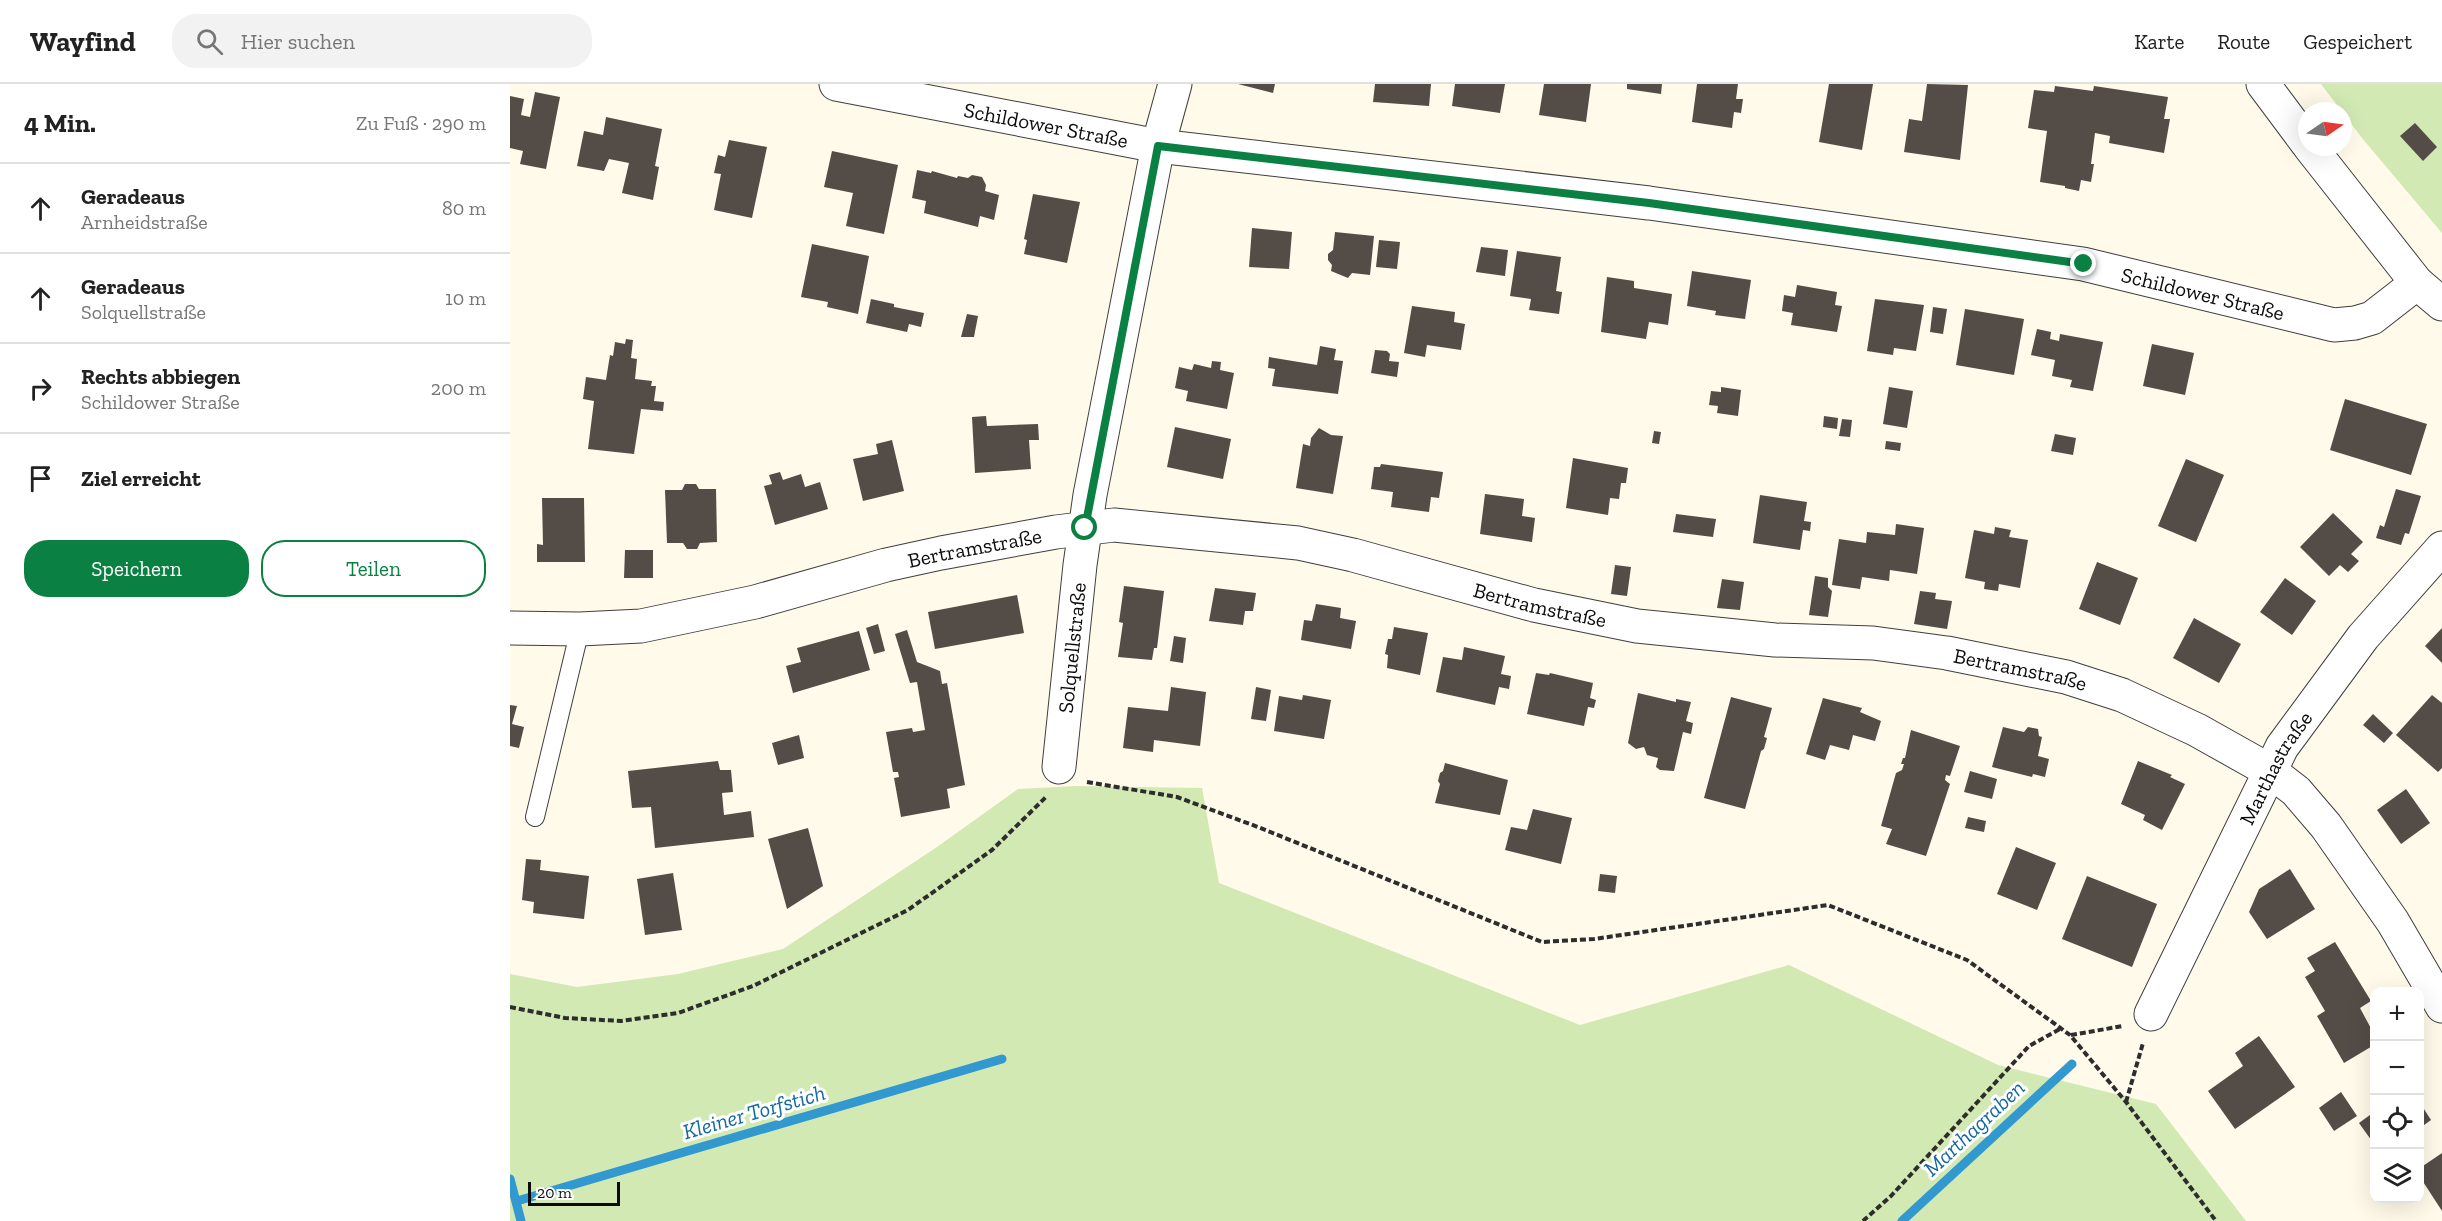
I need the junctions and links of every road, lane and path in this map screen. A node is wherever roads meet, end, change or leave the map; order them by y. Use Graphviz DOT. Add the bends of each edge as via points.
graph roads {
  1 [pos="836,84"];
  2 [pos="1175,84"];
  3 [pos="2263,84"];
  4 [pos="2298,131"];
  5 [pos="1158,146"];
  6 [pos="2317,156"];
  7 [pos="2417,283"];
  8 [pos="2442,304"];
  9 [pos="1085,528"];
  10 [pos="2442,548"];
  11 [pos="510,628"];
  12 [pos="580,629"];
  13 [pos="2270,771"];
  14 [pos="1063,781"];
  15 [pos="535,818"];
  16 [pos="2442,1006"];
  17 [pos="510,1007"];
  18 [pos="2140,1019"];
  19 [pos="2060,1029"];
  20 [pos="2070,1035"];
  21 [pos="2126,1102"];
  22 [pos="1863,1221"];
  23 [pos="2216,1221"];
  1 -- 5 [label="street, Schildower Straße"];
  2 -- 5 [label="street"];
  3 -- 4 [label="street"];
  5 -- 7 [label="street, Schildower Straße" via="1649,203 2084,264 2334,325 2372,318"];
  5 -- 9 [label="street, Solquellstraße"];
  6 -- 7 [label="street"];
  7 -- 8 [label="street"];
  9 -- 12 [label="street, Bertramstraße" via="930,555 693,616 641,626"];
  9 -- 13 [label="street, Bertramstraße" via="1114,525 1298,543 1534,605 1636,626 1775,640 1872,643 1947,653 2055,675 2122,695 2197,730"];
  9 -- 14 [label="street, Solquellstraße"];
  10 -- 13 [label="street, Marthastraße" via="2363,637 2282,747"];
  11 -- 12 [label="street, Bertramstraße"];
  12 -- 15 [label="lane"];
  13 -- 16 [label="street, Bertramstraße" via="2296,791 2326,826 2393,922"];
  13 -- 18 [label="street, Marthastraße"];
  14 -- 17 [label="path" via="992,850 908,910 753,986 678,1013 621,1020 565,1018"];
  14 -- 19 [label="path" via="1092,782 1177,798 1542,942 1594,939 1828,905 1967,960"];
  18 -- 20 [label="path"];
  18 -- 21 [label="path"];
  19 -- 20 [label="path"];
  19 -- 22 [label="path" via="2029,1046 1891,1196"];
  20 -- 21 [label="path"];
  21 -- 23 [label="path"];
}
